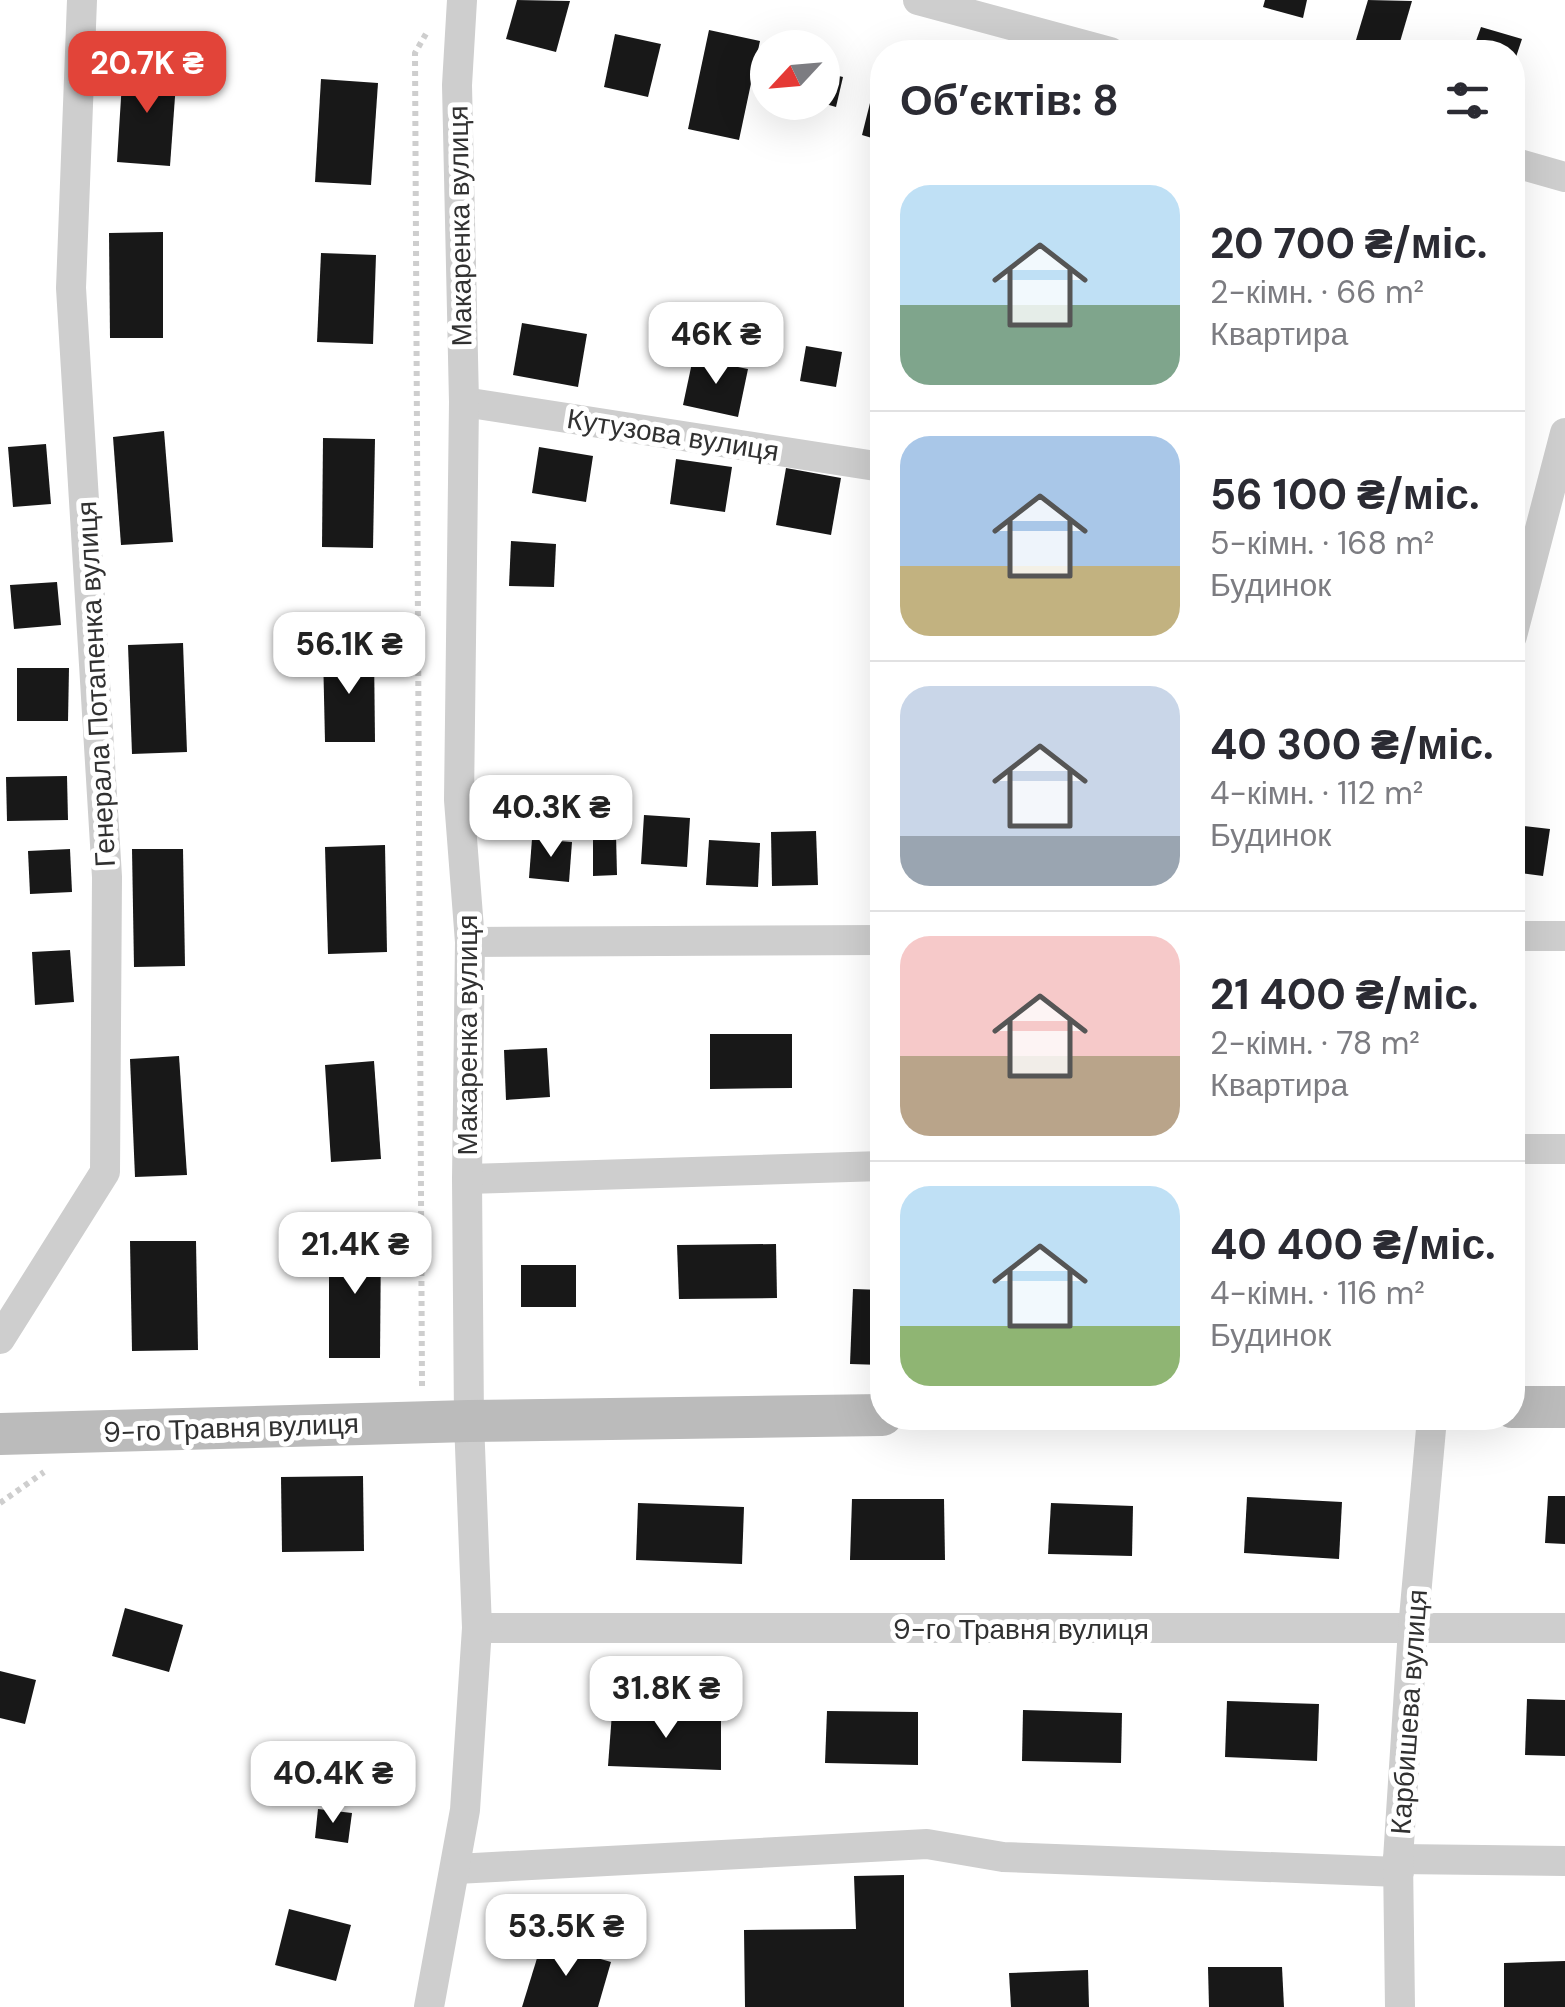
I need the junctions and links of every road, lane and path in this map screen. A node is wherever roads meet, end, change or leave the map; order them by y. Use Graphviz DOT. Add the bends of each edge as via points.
graph roads {
  1 [pos="82,0"];
  2 [pos="462,0"];
  3 [pos="918,0"];
  4 [pos="430,27"];
  5 [pos="1066,40"];
  6 [pos="1525,166"];
  7 [pos="1565,177"];
  8 [pos="464,402"];
  9 [pos="1565,433"];
  10 [pos="870,465"];
  11 [pos="1525,550"];
  12 [pos="1525,936"];
  13 [pos="1565,936"];
  14 [pos="870,940"];
  15 [pos="470,942"];
  16 [pos="1525,1149"];
  17 [pos="1565,1149"];
  18 [pos="870,1166"];
  19 [pos="467,1179"];
  20 [pos="0,1338"];
  21 [pos="422,1393"];
  22 [pos="1525,1407"];
  23 [pos="1565,1407"];
  24 [pos="870,1415"];
  25 [pos="469,1420"];
  26 [pos="1431,1430"];
  27 [pos="0,1434"];
  28 [pos="476,1628"];
  29 [pos="1565,1628"];
  30 [pos="1413,1629"];
  31 [pos="1565,1860"];
  32 [pos="1398,1866"];
  33 [pos="456,1869"];
  34 [pos="428,2007"];
  35 [pos="1400,2007"];
  1 -- 20 [label="street, Генерала Потапенка вулиця" via="71,288 107,877 105,1172"];
  2 -- 8 [label="street, Макаренка вулиця" via="457,86"];
  3 -- 5 [label="street"];
  4 -- 21 [label="path" via="415,54"];
  6 -- 7 [label="street"];
  8 -- 10 [label="street, Кутузова вулиця"];
  8 -- 15 [label="street, Макаренка вулиця" via="458,800"];
  9 -- 11 [label="street"];
  12 -- 13 [label="street"];
  14 -- 15 [label="street"];
  15 -- 19 [label="street, Макаренка вулиця"];
  16 -- 17 [label="street"];
  18 -- 19 [label="street"];
  19 -- 25 [label="street, Макаренка вулиця"];
  22 -- 23 [label="main road"];
  24 -- 25 [label="main road, 9-го Травня вулиця"];
  25 -- 27 [label="main road, 9-го Травня вулиця"];
  25 -- 28 [label="street, Макаренка вулиця"];
  26 -- 30 [label="street, Карбишева вулиця"];
  28 -- 30 [label="street, 9-го Травня вулиця"];
  28 -- 33 [label="street, Макаренка вулиця"];
  29 -- 30 [label="street, 9-го Травня вулиця"];
  30 -- 32 [label="street, Карбишева вулиця"];
  31 -- 32 [label="street"];
  32 -- 33 [label="street" via="1003,1857 926,1844"];
  32 -- 35 [label="street, Карбишева вулиця"];
  33 -- 34 [label="street, Макаренка вулиця"];
}
